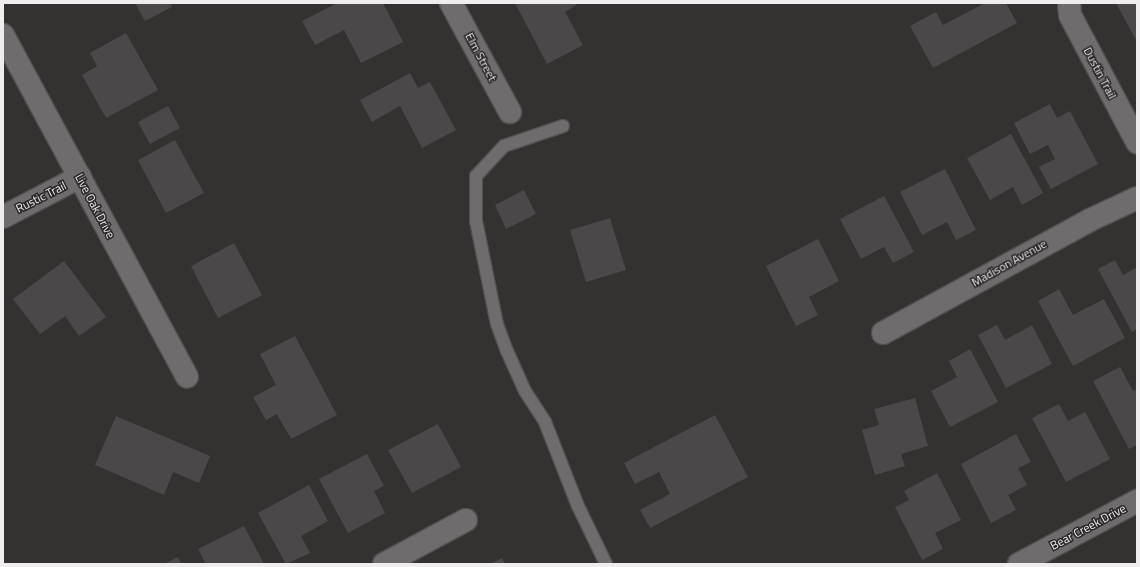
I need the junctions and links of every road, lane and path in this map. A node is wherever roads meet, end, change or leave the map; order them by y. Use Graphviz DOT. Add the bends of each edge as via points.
graph roads {
  1 [pos="451,3"];
  2 [pos="1069,3"];
  3 [pos="3,35"];
  4 [pos="510,112"];
  5 [pos="563,126"];
  6 [pos="1137,142"];
  7 [pos="80,177"];
  8 [pos="1137,198"];
  9 [pos="3,217"];
  10 [pos="883,333"];
  11 [pos="188,377"];
  12 [pos="1137,501"];
  13 [pos="466,520"];
  14 [pos="384,564"];
  15 [pos="606,564"];
  16 [pos="1019,564"];
  1 -- 4 [label="street, Elm Street"];
  2 -- 6 [label="street, Dustin Trail" via="1070,15"];
  3 -- 7 [label="street, Live Oak Drive"];
  5 -- 15 [label="lane" via="504,146 476,176 476,214 497,324 507,351 525,391 545,422 578,506"];
  7 -- 9 [label="street, Rustic Trail"];
  7 -- 11 [label="street, Live Oak Drive"];
  8 -- 10 [label="street, Madison Avenue" via="1076,227"];
  12 -- 16 [label="street, Bear Creek Drive"];
  13 -- 14 [label="street"];
}
